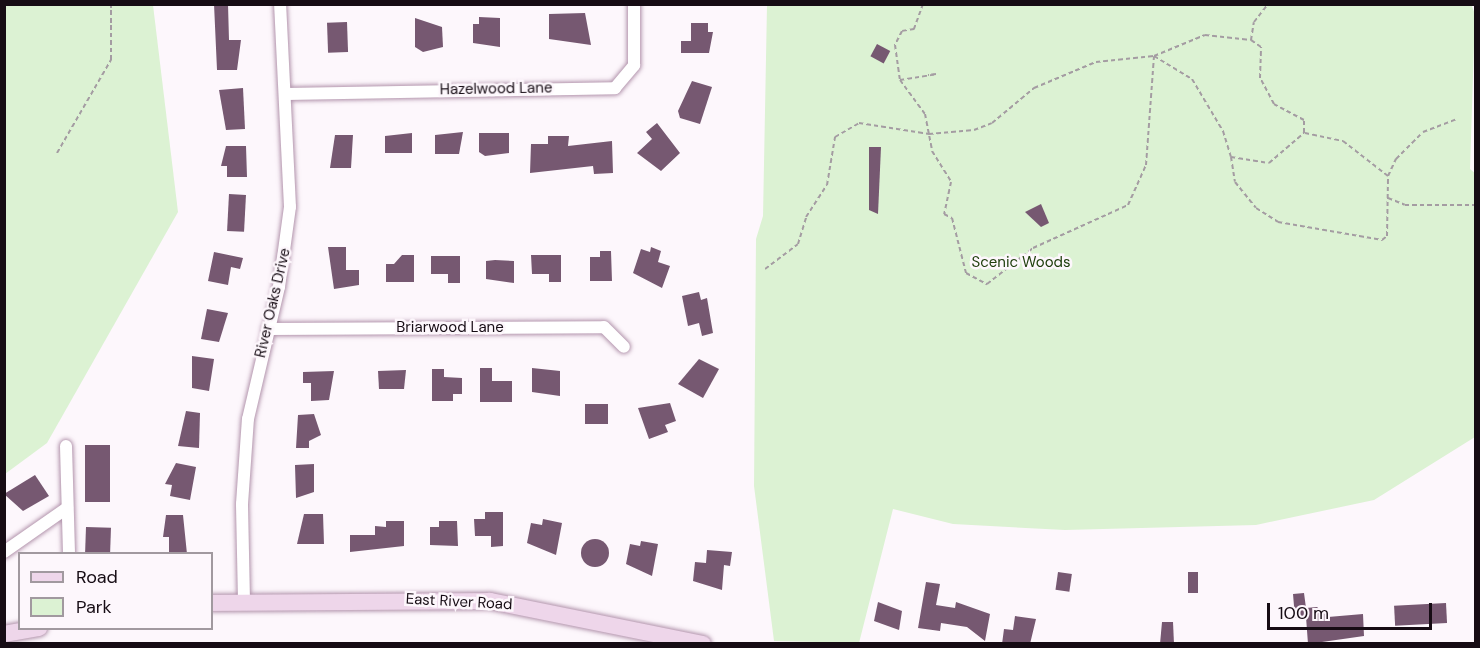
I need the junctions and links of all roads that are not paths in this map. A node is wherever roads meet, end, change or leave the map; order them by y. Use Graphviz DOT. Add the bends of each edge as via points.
graph roads {
  1 [pos="280,4"];
  2 [pos="634,4"];
  3 [pos="286,94"];
  4 [pos="268,329"];
  5 [pos="624,347"];
  6 [pos="66,446"];
  7 [pos="68,508"];
  8 [pos="4,552"];
  9 [pos="69,552"];
  10 [pos="244,601"];
  11 [pos="213,603"];
  12 [pos="27,630"];
  13 [pos="4,634"];
  14 [pos="703,644"];
  1 -- 3 [label="street, River Oaks Drive"];
  2 -- 3 [label="street, Hazelwood Lane" via="634,65 615,88"];
  3 -- 4 [label="street, River Oaks Drive" via="290,207"];
  4 -- 5 [label="street, Briarwood Lane" via="604,327"];
  4 -- 10 [label="street, River Oaks Drive" via="244,461"];
  6 -- 7 [label="street"];
  7 -- 8 [label="street"];
  7 -- 9 [label="street"];
  10 -- 11 [label="main road, East River Road"];
  10 -- 14 [label="main road, East River Road" via="490,602"];
  12 -- 13 [label="main road"];
}
